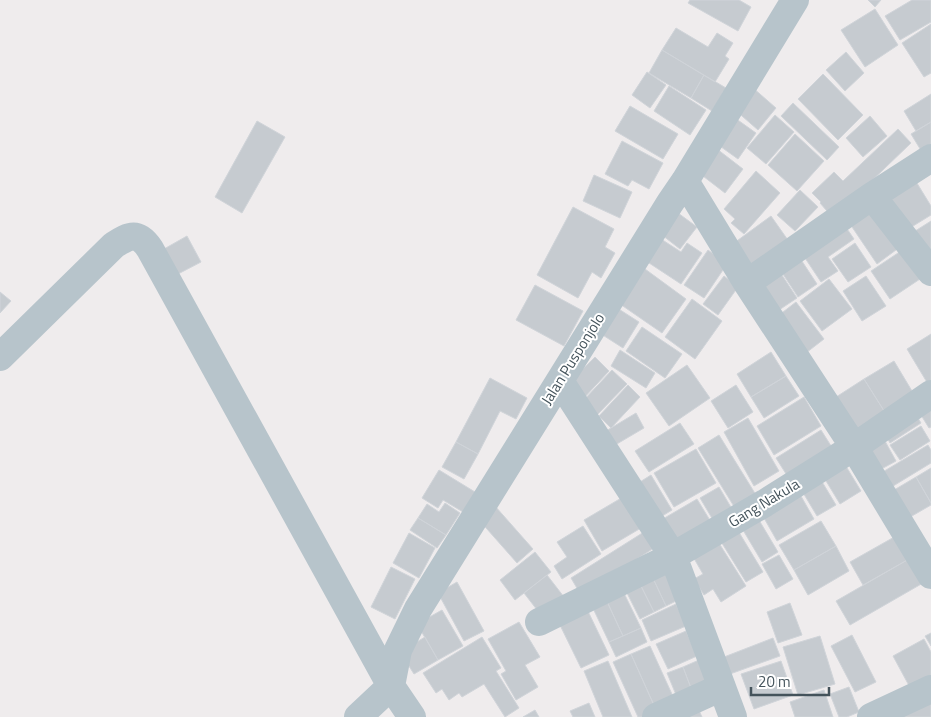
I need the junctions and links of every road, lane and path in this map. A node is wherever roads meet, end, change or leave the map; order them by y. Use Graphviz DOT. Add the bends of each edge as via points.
graph roads {
  1 [pos="795,0"];
  2 [pos="931,158"];
  3 [pos="685,181"];
  4 [pos="872,196"];
  5 [pos="931,272"];
  6 [pos="747,283"];
  7 [pos="0,357"];
  8 [pos="560,381"];
  9 [pos="931,394"];
  10 [pos="854,447"];
  11 [pos="673,556"];
  12 [pos="931,575"];
  13 [pos="539,622"];
  14 [pos="391,686"];
  15 [pos="722,687"];
  16 [pos="931,689"];
  17 [pos="876,716"];
  18 [pos="358,717"];
  19 [pos="412,717"];
  20 [pos="656,717"];
  21 [pos="732,717"];
  1 -- 3 [label="street, Jalan Pusponjolo"];
  2 -- 4 [label="street"];
  3 -- 6 [label="street"];
  3 -- 8 [label="street, Jalan Pusponjolo"];
  4 -- 5 [label="street"];
  4 -- 6 [label="street"];
  6 -- 10 [label="street"];
  7 -- 14 [label="street" via="114,245 132,236 141,238"];
  8 -- 11 [label="street"];
  8 -- 14 [label="street, Jalan Pusponjolo" via="418,609 398,650"];
  9 -- 10 [label="street, Gang Nakula"];
  10 -- 11 [label="street, Gang Nakula"];
  10 -- 12 [label="street"];
  11 -- 13 [label="street, Gang Nakula"];
  11 -- 15 [label="street"];
  14 -- 18 [label="street"];
  14 -- 19 [label="street"];
  15 -- 20 [label="street"];
  15 -- 21 [label="street"];
  16 -- 17 [label="street"];
}
